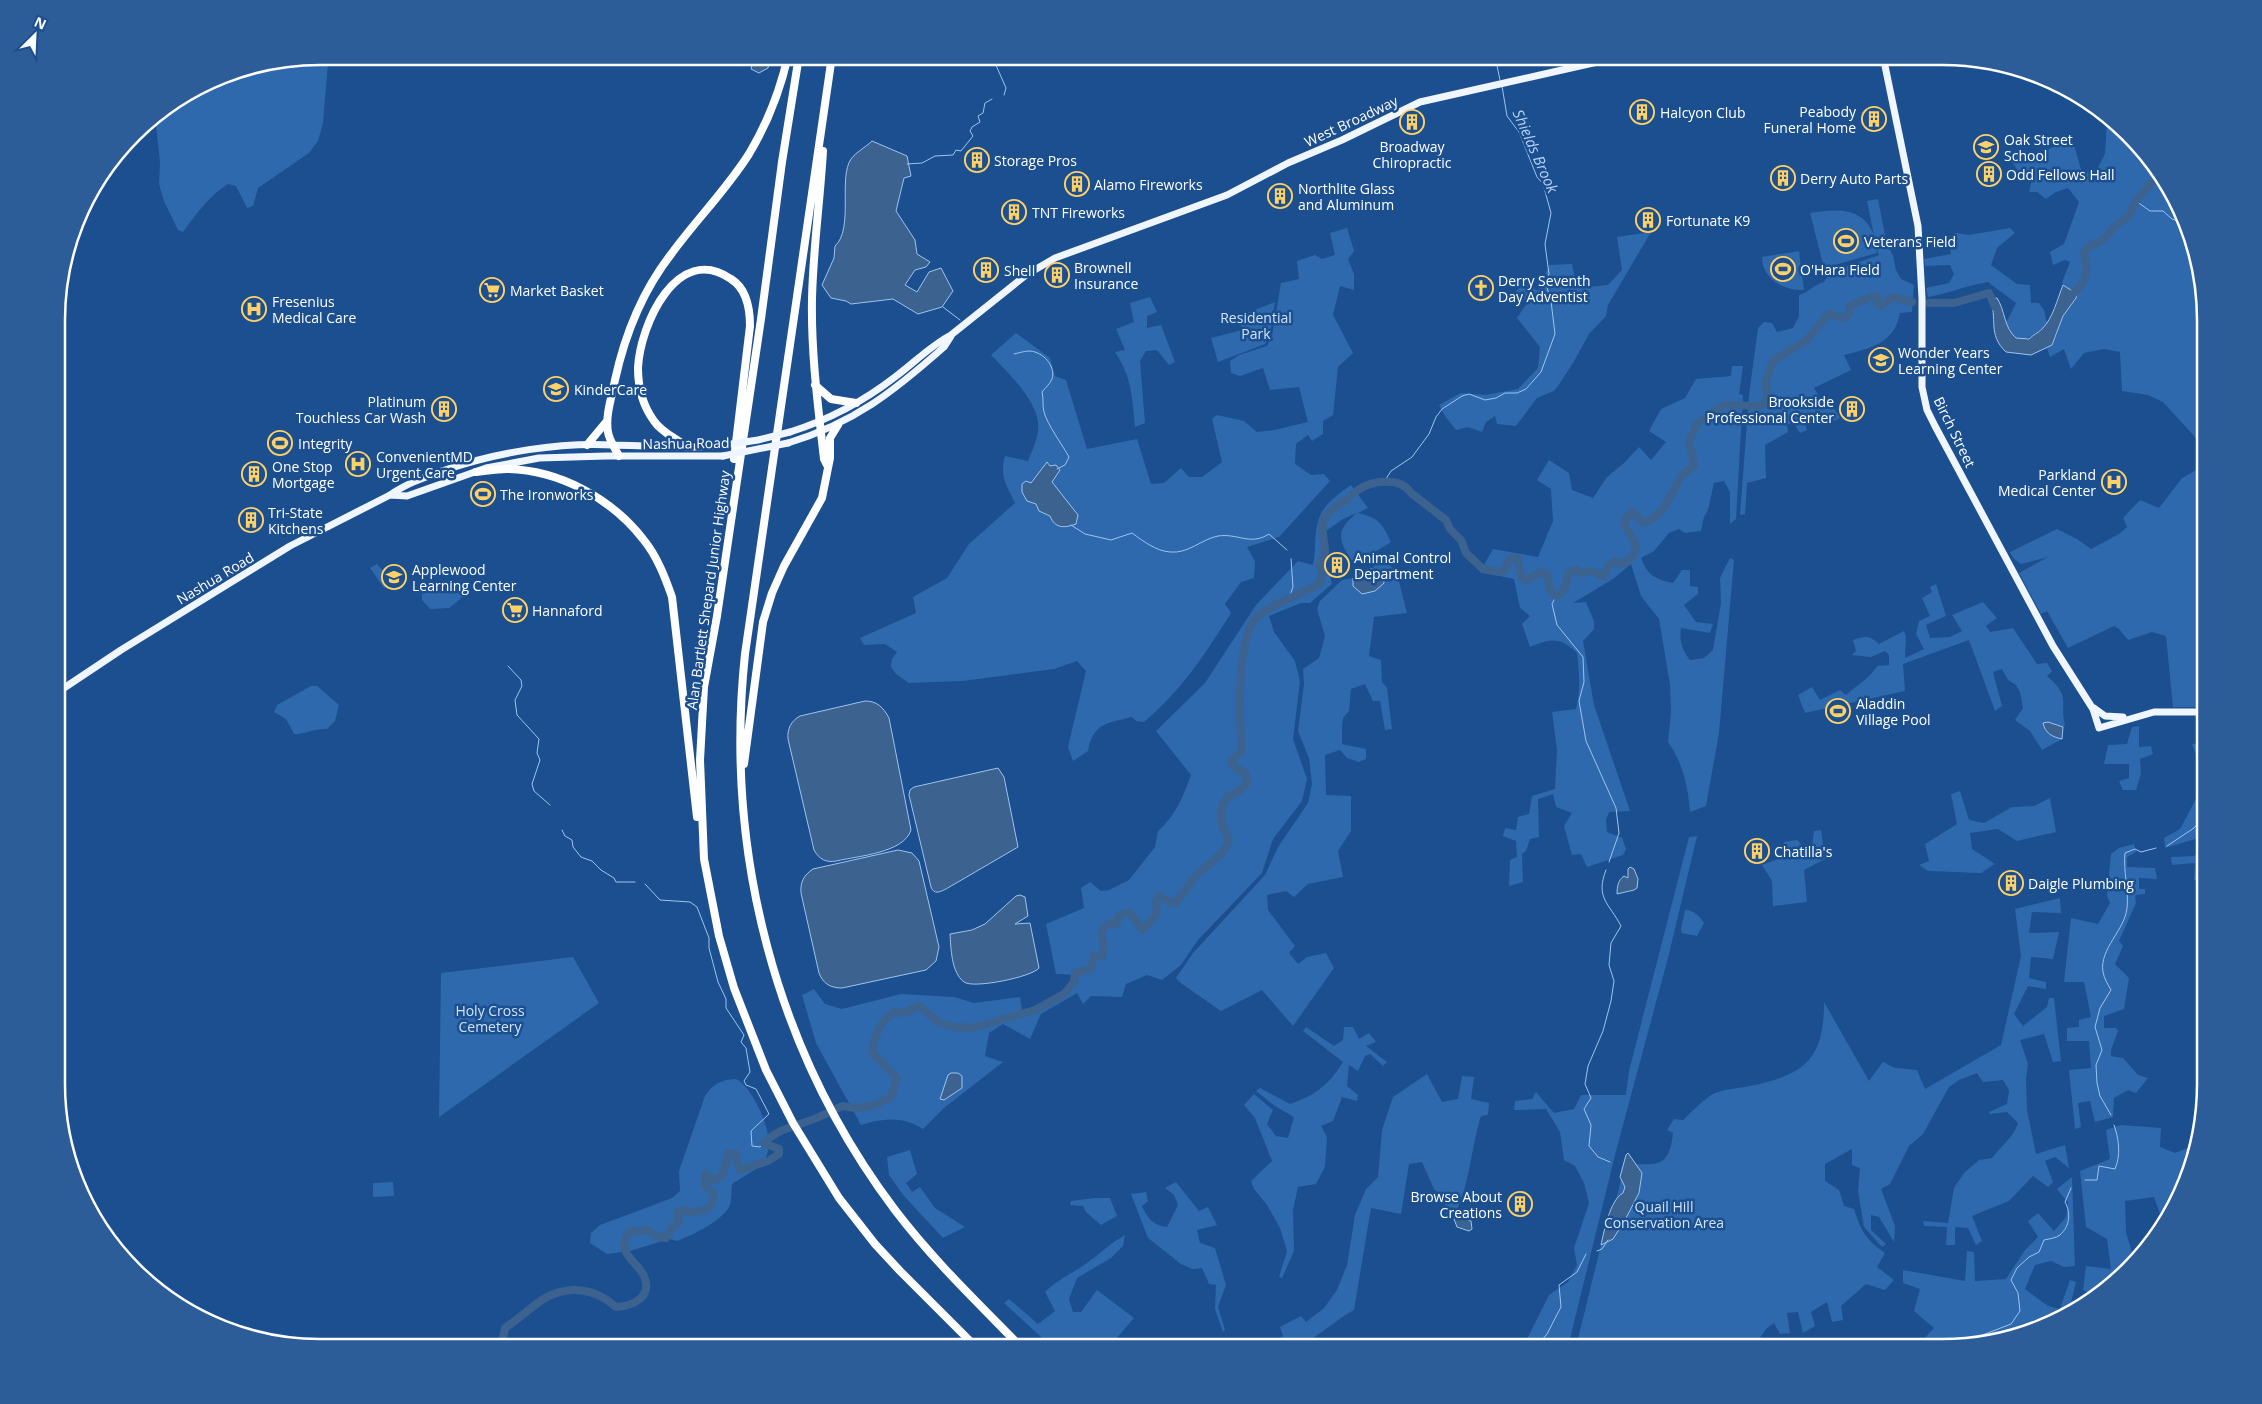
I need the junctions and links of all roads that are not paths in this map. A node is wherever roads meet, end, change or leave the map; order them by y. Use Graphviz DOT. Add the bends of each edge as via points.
graph roads {
  1 [pos="785,65"];
  2 [pos="798,65"];
  3 [pos="831,65"];
  4 [pos="1581,65"];
  5 [pos="1884,65"];
  6 [pos="826,100"];
  7 [pos="1099,240"];
  8 [pos="951,335"];
  9 [pos="815,385"];
  10 [pos="856,403"];
  11 [pos="607,420"];
  12 [pos="820,421"];
  13 [pos="838,425"];
  14 [pos="821,432"];
  15 [pos="613,444"];
  16 [pos="587,446"];
  17 [pos="686,447"];
  18 [pos="619,456"];
  19 [pos="827,465"];
  20 [pos="476,472"];
  21 [pos="390,495"];
  22 [pos="731,511"];
  23 [pos="65,687"];
  24 [pos="2091,705"];
  25 [pos="2197,712"];
  26 [pos="2128,718"];
  27 [pos="741,790"];
  28 [pos="704,859"];
  29 [pos="968,1339"];
  30 [pos="1013,1339"];
  1 -- 11 [label="highway" via="769,114 749,153 670,254 640,304 623,347"];
  2 -- 22 [label="highway, Alan Bartlett Shepard Junior Highway"];
  3 -- 6 [label="highway"];
  4 -- 7 [label="main road, West Broadway" via="1420,102 1223,197"];
  5 -- 24 [label="main road, Birch Street" via="1918,226 1921,373 1927,410 2054,646"];
  6 -- 9 [label="highway" via="812,299"];
  6 -- 27 [label="highway" via="745,654 740,730"];
  7 -- 8 [label="main road, Nashua Road" via="1055,258 1026,275"];
  8 -- 10 [label="main road, Nashua Road"];
  8 -- 13 [label="main road, Nashua Road" via="944,348 900,385"];
  9 -- 10 [label="highway" via="830,398"];
  9 -- 12 [label="highway"];
  10 -- 12 [label="main road, Nashua Road"];
  11 -- 15 [label="highway"];
  11 -- 16 [label="highway"];
  12 -- 14 [label="highway"];
  12 -- 17 [label="main road, Nashua Road, bridge" via="758,440"];
  13 -- 14 [label="main road, Nashua Road"];
  13 -- 19 [label="highway" via="831,435"];
  14 -- 18 [label="main road, Nashua Road, bridge" via="788,443 723,456"];
  14 -- 19 [label="highway"];
  15 -- 16 [label="main road, Nashua Road"];
  15 -- 17 [label="main road, Nashua Road"];
  15 -- 18 [label="highway"];
  16 -- 21 [label="main road, Nashua Road" via="525,451 474,460 404,485"];
  17 -- 22 [label="highway" via="659,428 648,412 640,387 639,358 655,308 666,292 690,273 711,271 738,284 746,297 750,316"];
  18 -- 20 [label="main road, Nashua Road" via="539,458"];
  19 -- 27 [label="highway" via="822,498 784,566 763,622"];
  20 -- 21 [label="main road, Nashua Road" via="407,496"];
  20 -- 28 [label="highway" via="523,470 579,487 613,508 644,539 655,556 673,605"];
  21 -- 23 [label="main road, Nashua Road" via="290,546"];
  22 -- 28 [label="highway, Alan Bartlett Shepard Junior Highway" via="701,711"];
  24 -- 26 [label="main road" via="2105,716"];
  24 -- 26 [label="main road, Birch Street" via="2099,728"];
  25 -- 26 [label="main road" via="2166,711"];
  27 -- 30 [label="highway" via="749,868 769,957 794,1030 828,1104 877,1185 923,1244"];
  28 -- 29 [label="highway, Alan Bartlett Shepard Junior Highway" via="719,936 734,988 766,1070 790,1119 840,1198 888,1259"];
}
